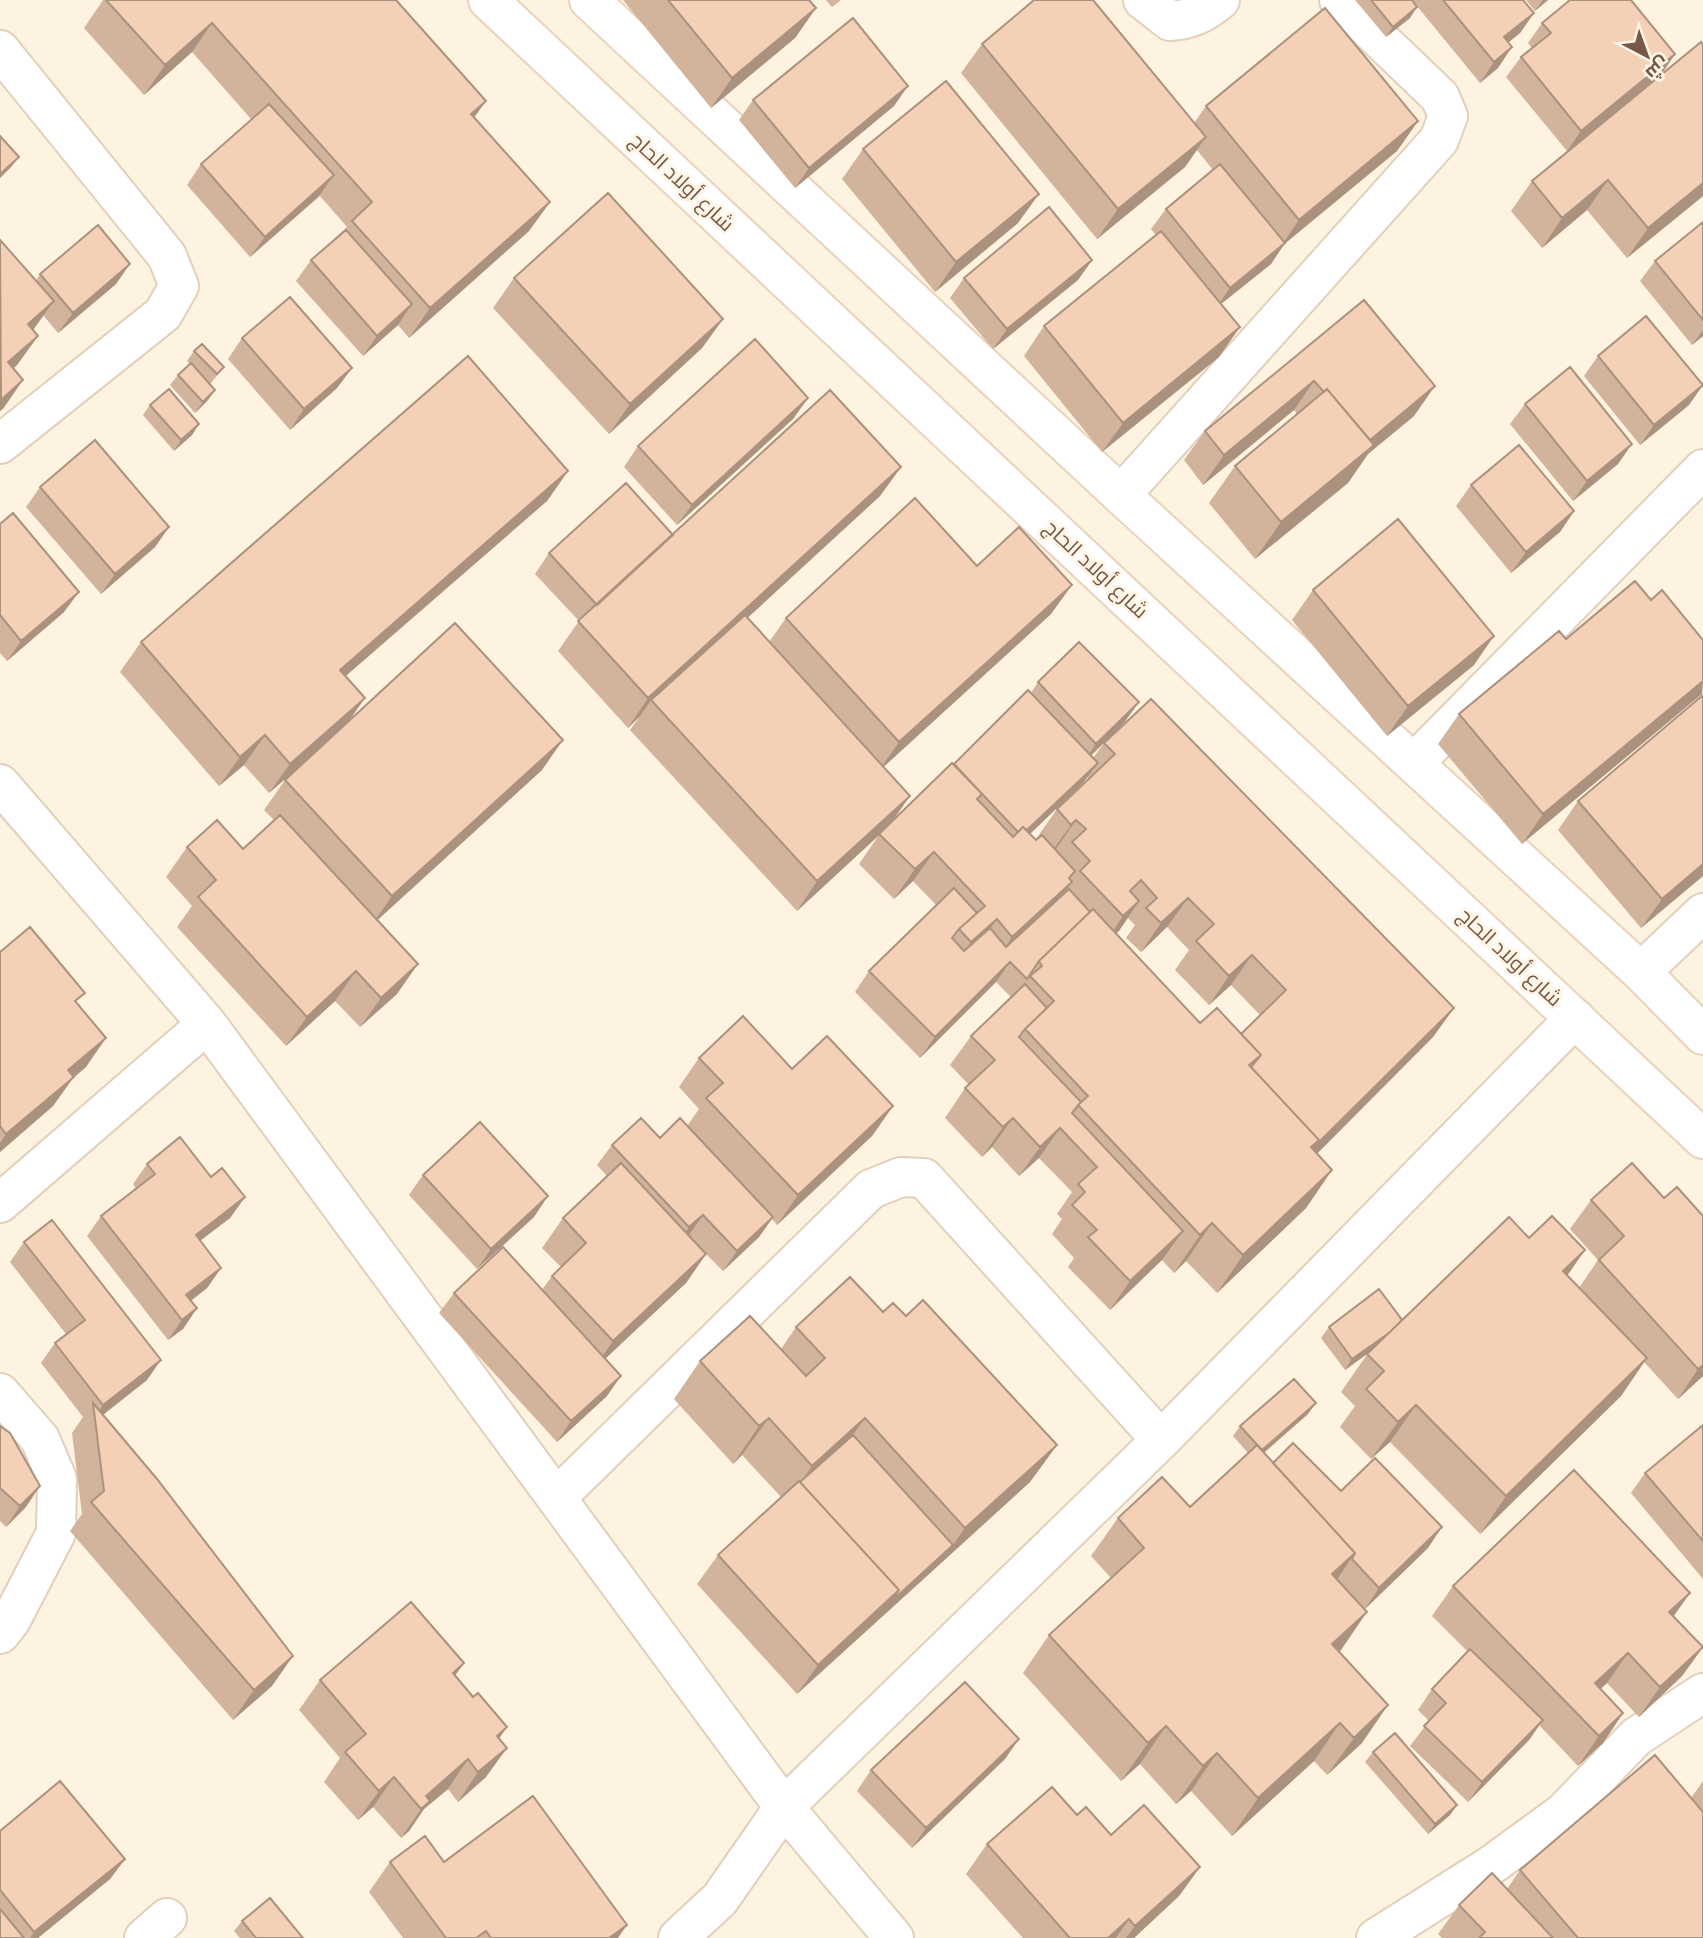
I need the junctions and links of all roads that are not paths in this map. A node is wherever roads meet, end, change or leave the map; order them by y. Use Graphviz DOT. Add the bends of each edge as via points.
graph roads {
  1 [pos="488,0"];
  2 [pos="589,0"];
  3 [pos="1143,0"];
  4 [pos="1220,0"];
  5 [pos="1339,0"];
  6 [pos="0,50"];
  7 [pos="0,444"];
  8 [pos="1703,469"];
  9 [pos="1121,495"];
  10 [pos="1413,763"];
  11 [pos="0,784"];
  12 [pos="1703,913"];
  13 [pos="1641,972"];
  14 [pos="1575,1018"];
  15 [pos="207,1024"];
  16 [pos="1703,1035"];
  17 [pos="1703,1139"];
  18 [pos="0,1203"];
  19 [pos="0,1393"];
  20 [pos="1161,1440"];
  21 [pos="556,1498"];
  22 [pos="0,1634"];
  23 [pos="1703,1693"];
  24 [pos="784,1807"];
  25 [pos="678,1938"];
  26 [pos="894,1938"];
  27 [pos="1376,1938"];
  1 -- 14 [label="street, شارع أولاد الحاج"];
  2 -- 9 [label="street"];
  3 -- 4 [label="street" via="1170,21 1187,20"];
  5 -- 9 [label="street" via="1440,97 1448,116 1439,141"];
  6 -- 7 [label="street" via="167,256 179,286 163,314"];
  8 -- 10 [label="street"];
  9 -- 10 [label="street"];
  10 -- 13 [label="street"];
  11 -- 15 [label="street"];
  12 -- 13 [label="street"];
  13 -- 16 [label="street"];
  14 -- 17 [label="street, شارع أولاد الحاج"];
  14 -- 20 [label="street"];
  15 -- 18 [label="street"];
  15 -- 21 [label="street"];
  19 -- 22 [label="street" via="40,1439 57,1479 57,1492 56,1533"];
  20 -- 21 [label="street" via="924,1178 901,1177 871,1189"];
  20 -- 24 [label="street"];
  21 -- 24 [label="street"];
  23 -- 27 [label="street" via="1636,1737 1564,1812 1490,1866"];
  24 -- 25 [label="street" via="720,1899"];
  24 -- 26 [label="street"];
}
